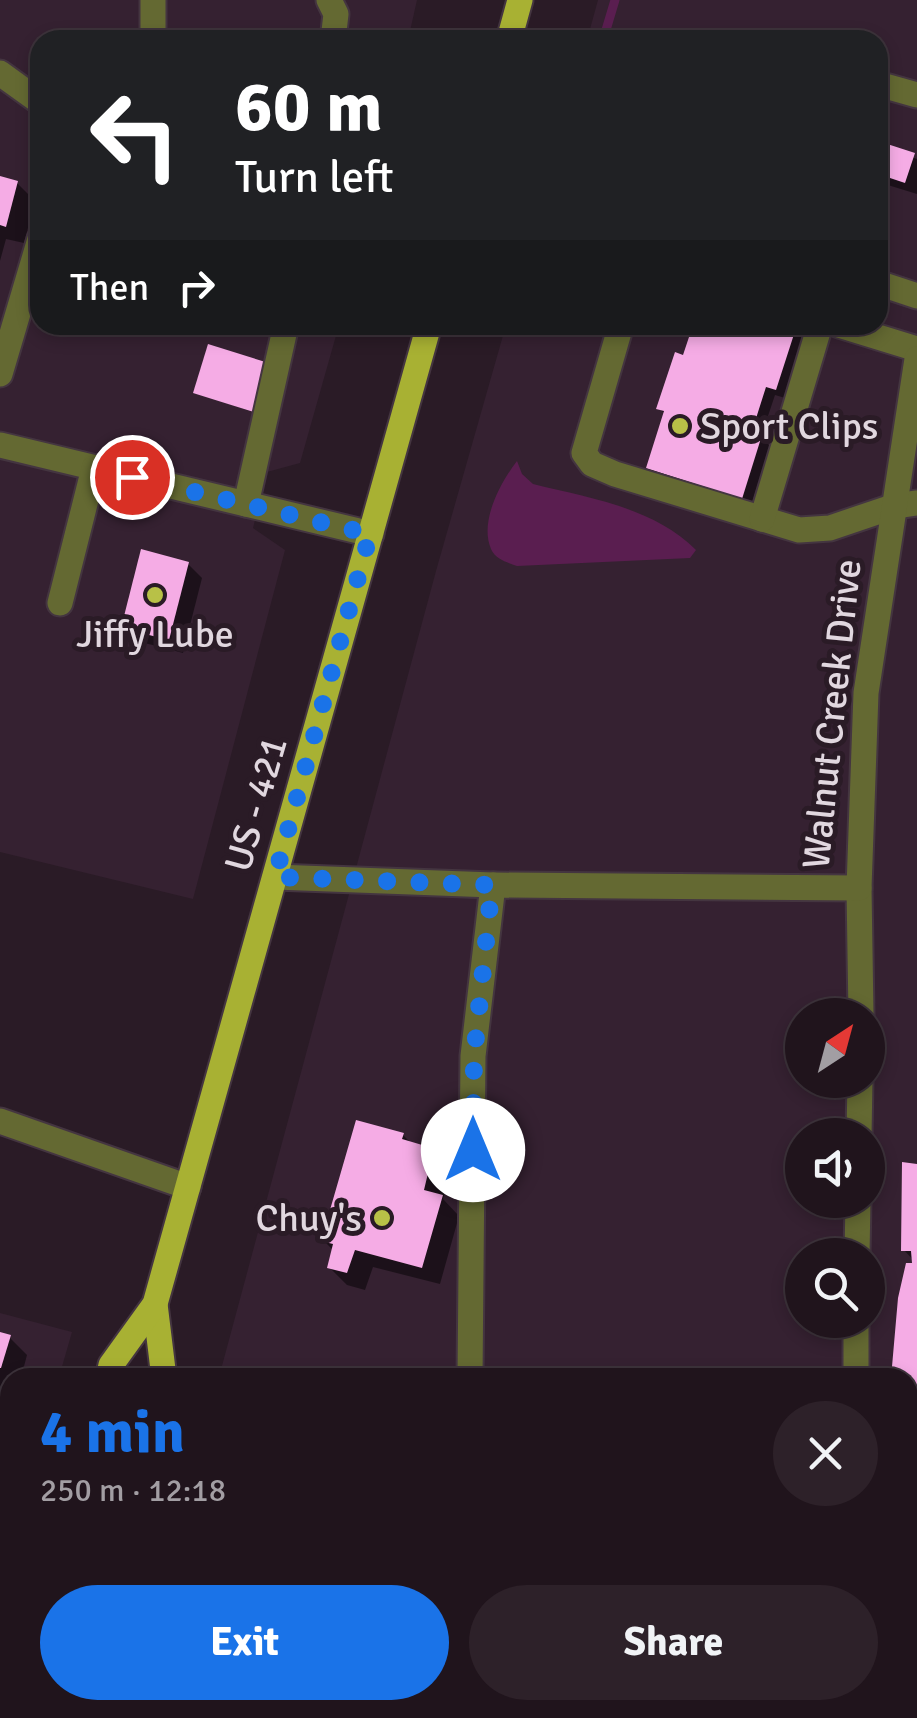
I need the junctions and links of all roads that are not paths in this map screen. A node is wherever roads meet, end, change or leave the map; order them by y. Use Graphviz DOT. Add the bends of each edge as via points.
graph roads {
  1 [pos="153,0"];
  2 [pos="329,0"];
  3 [pos="520,0"];
  4 [pos="153,30"];
  5 [pos="334,30"];
  6 [pos="511,30"];
  7 [pos="0,73"];
  8 [pos="888,87"];
  9 [pos="30,95"];
  10 [pos="917,95"];
  11 [pos="30,273"];
  12 [pos="888,286"];
  13 [pos="917,296"];
  14 [pos="284,335"];
  15 [pos="426,335"];
  16 [pos="619,335"];
  17 [pos="817,335"];
  18 [pos="871,335"];
  19 [pos="917,349"];
  20 [pos="917,359"];
  21 [pos="0,374"];
  22 [pos="0,445"];
  23 [pos="94,468"];
  24 [pos="246,504"];
  25 [pos="906,504"];
  26 [pos="762,519"];
  27 [pos="370,534"];
  28 [pos="60,603"];
  29 [pos="275,877"];
  30 [pos="492,885"];
  31 [pos="859,888"];
  32 [pos="862,998"];
  33 [pos="0,1121"];
  34 [pos="188,1186"];
  35 [pos="155,1304"];
  36 [pos="856,1338"];
  37 [pos="110,1368"];
  38 [pos="163,1368"];
  39 [pos="470,1368"];
  40 [pos="856,1368"];
  1 -- 4 [label="street"];
  2 -- 5 [label="street"];
  3 -- 6 [label="main road"];
  7 -- 9 [label="street"];
  8 -- 10 [label="street"];
  11 -- 21 [label="street"];
  12 -- 13 [label="street"];
  14 -- 24 [label="street"];
  15 -- 27 [label="main road, US - 421"];
  16 -- 26 [label="street" via="584,453 592,464"];
  17 -- 26 [label="street"];
  18 -- 19 [label="street"];
  20 -- 25 [label="street, Walnut Creek Drive"];
  22 -- 23 [label="street"];
  23 -- 24 [label="street"];
  23 -- 28 [label="street"];
  24 -- 27 [label="street"];
  25 -- 26 [label="street" via="830,528 799,530"];
  25 -- 31 [label="street, Walnut Creek Drive" via="866,693"];
  27 -- 29 [label="main road, US - 421"];
  29 -- 30 [label="street, Walnut Creek Drive"];
  29 -- 34 [label="main road, US - 421"];
  30 -- 31 [label="street, Walnut Creek Drive"];
  30 -- 39 [label="street" via="474,1056"];
  31 -- 32 [label="street"];
  33 -- 34 [label="street"];
  34 -- 35 [label="main road, US - 421"];
  35 -- 37 [label="main road, US - 421"];
  35 -- 38 [label="main road, US - 421"];
  36 -- 40 [label="street"];
}
